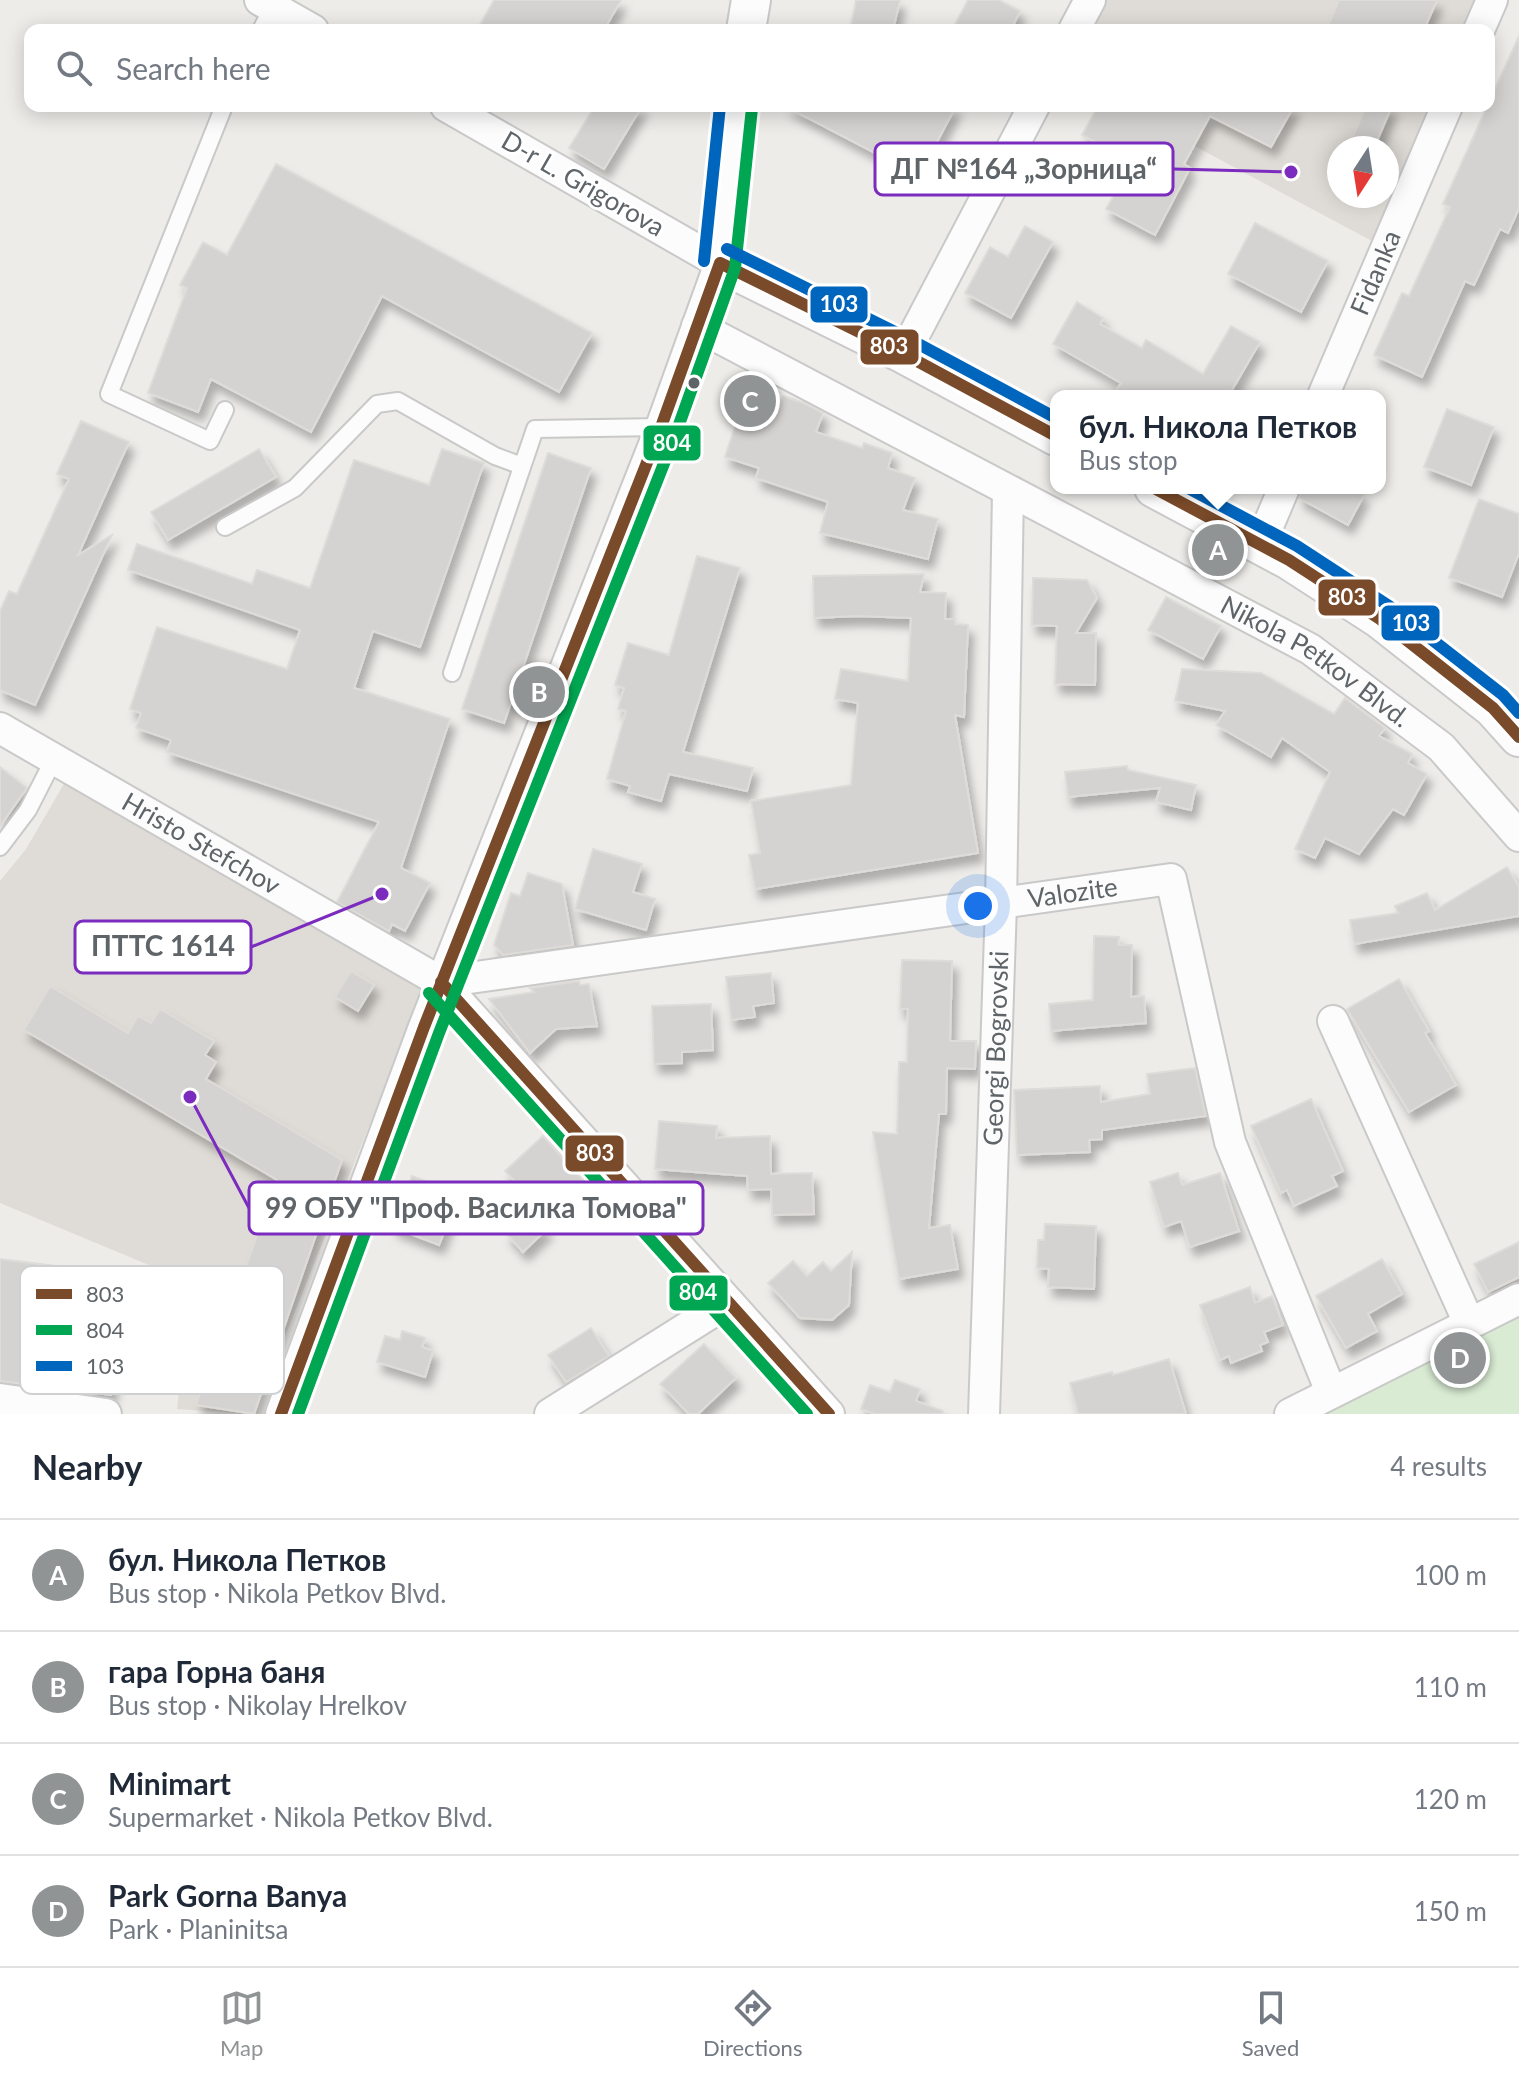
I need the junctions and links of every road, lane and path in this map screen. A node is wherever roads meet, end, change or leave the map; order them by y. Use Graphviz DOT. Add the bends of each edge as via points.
graph roads {
  1 [pos="751,0"];
  2 [pos="1090,0"];
  3 [pos="1492,0"];
  4 [pos="265,12"];
  5 [pos="297,24"];
  6 [pos="747,24"];
  7 [pos="1077,24"];
  8 [pos="1482,24"];
  9 [pos="222,112"];
  10 [pos="456,112"];
  11 [pos="735,112"];
  12 [pos="1031,112"];
  13 [pos="1444,112"];
  14 [pos="720,263"];
  15 [pos="697,326"];
  16 [pos="904,354"];
  17 [pos="1326,390"];
  18 [pos="225,410"];
  19 [pos="661,427"];
  20 [pos="1050,433"];
  21 [pos="522,466"];
  22 [pos="1008,491"];
  23 [pos="1165,494"];
  24 [pos="1281,494"];
  25 [pos="225,527"];
  26 [pos="1260,545"];
  27 [pos="452,673"];
  28 [pos="0,728"];
  29 [pos="1519,737"];
  30 [pos="54,759"];
  31 [pos="1519,836"];
  32 [pos="0,847"];
  33 [pos="1001,904"];
  34 [pos="441,982"];
  35 [pos="1333,1021"];
  36 [pos="1519,1299"];
  37 [pos="728,1302"];
  38 [pos="1469,1323"];
  39 [pos="1331,1392"];
  40 [pos="0,1399"];
  41 [pos="106,1414"];
  42 [pos="281,1414"];
  43 [pos="550,1414"];
  44 [pos="829,1414"];
  45 [pos="984,1414"];
  46 [pos="1290,1414"];
  1 -- 6 [label="street"];
  2 -- 7 [label="street"];
  3 -- 8 [label="street"];
  4 -- 5 [label="street"];
  9 -- 18 [label="lane" via="109,394 210,441"];
  10 -- 14 [label="street, D-r L. Grigorova"];
  11 -- 14 [label="street"];
  12 -- 16 [label="street"];
  13 -- 17 [label="street, Fidanka"];
  14 -- 15 [label="street"];
  14 -- 16 [label="street"];
  15 -- 19 [label="street"];
  15 -- 22 [label="street, Nikola Petkov Blvd."];
  16 -- 20 [label="street"];
  19 -- 21 [label="lane" via="535,429"];
  19 -- 34 [label="street"];
  21 -- 25 [label="lane" via="398,401 377,404 295,488"];
  21 -- 27 [label="lane"];
  22 -- 31 [label="street, Nikola Petkov Blvd." via="1310,649 1441,747"];
  22 -- 33 [label="street, Georgi Bogrovski"];
  23 -- 26 [label="street"];
  24 -- 26 [label="street"];
  26 -- 29 [label="street" via="1380,619 1493,708"];
  28 -- 30 [label="street, Hristo Stefchov"];
  30 -- 32 [label="lane" via="28,810"];
  30 -- 34 [label="street, Hristo Stefchov"];
  33 -- 34 [label="street, Valozite"];
  33 -- 39 [label="street, Valozite" via="1171,879 1230,1142"];
  33 -- 45 [label="street, Georgi Bogrovski"];
  34 -- 37 [label="street, Hristo Stefchov"];
  34 -- 42 [label="street"];
  35 -- 38 [label="street"];
  36 -- 38 [label="street"];
  37 -- 43 [label="street"];
  37 -- 44 [label="street, Hristo Stefchov"];
  38 -- 39 [label="street"];
  39 -- 46 [label="street"];
  40 -- 41 [label="street"];
}
